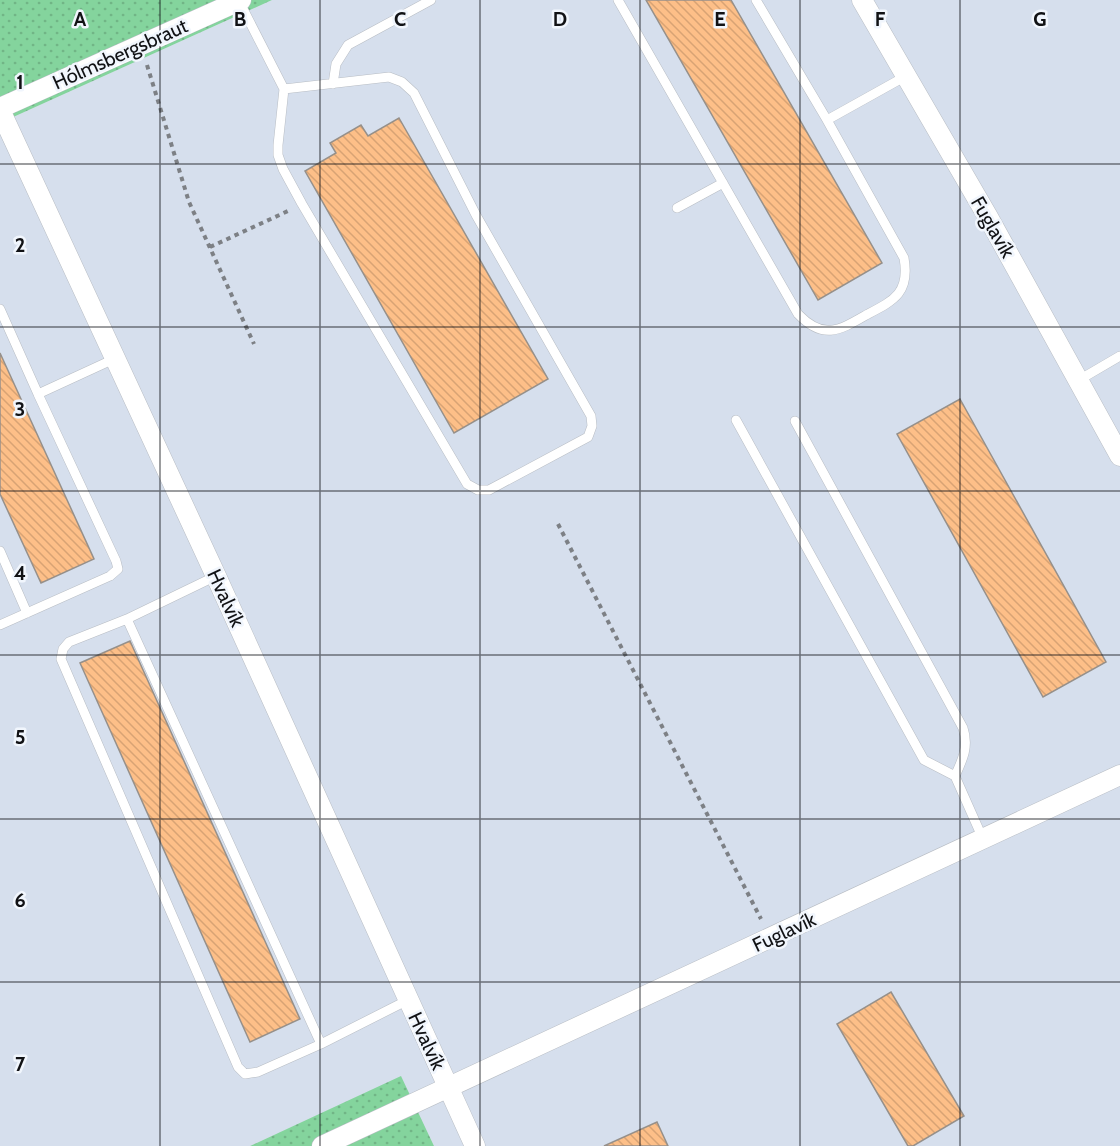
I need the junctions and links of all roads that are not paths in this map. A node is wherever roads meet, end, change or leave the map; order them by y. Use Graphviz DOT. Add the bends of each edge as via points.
graph roads {
  1 [pos="240,0"];
  2 [pos="431,0"];
  3 [pos="618,0"];
  4 [pos="756,0"];
  5 [pos="862,0"];
  6 [pos="906,76"];
  7 [pos="333,84"];
  8 [pos="284,89"];
  9 [pos="0,109"];
  10 [pos="827,120"];
  11 [pos="723,183"];
  12 [pos="677,208"];
  13 [pos="0,309"];
  14 [pos="1120,356"];
  15 [pos="114,359"];
  16 [pos="1079,380"];
  17 [pos="38,394"];
  18 [pos="736,420"];
  19 [pos="795,421"];
  20 [pos="1120,456"];
  21 [pos="0,551"];
  22 [pos="216,576"];
  23 [pos="27,613"];
  24 [pos="127,619"];
  25 [pos="0,625"];
  26 [pos="1120,775"];
  27 [pos="955,776"];
  28 [pos="983,839"];
  29 [pos="408,1000"];
  30 [pos="321,1044"];
  31 [pos="448,1088"];
  32 [pos="322,1146"];
  33 [pos="475,1146"];
  1 -- 8 [label="lane"];
  1 -- 9 [label="street, Hólmsbergsbraut"];
  2 -- 7 [label="lane" via="348,45 336,64"];
  3 -- 11 [label="lane"];
  4 -- 10 [label="lane"];
  5 -- 6 [label="street, Fuglavík"];
  6 -- 10 [label="lane"];
  6 -- 16 [label="street, Fuglavík"];
  7 -- 8 [label="lane"];
  7 -- 8 [label="lane" via="389,77 414,93 476,215 591,416 588,437 489,490 467,484 302,204 278,155"];
  9 -- 15 [label="street, Hvalvík"];
  10 -- 11 [label="lane" via="904,258 905,276 894,300 838,330 820,329 804,320"];
  11 -- 12 [label="lane"];
  13 -- 17 [label="lane"];
  14 -- 16 [label="lane"];
  15 -- 17 [label="lane"];
  15 -- 22 [label="street, Hvalvík"];
  16 -- 20 [label="street, Fuglavík"];
  17 -- 23 [label="lane" via="118,569"];
  18 -- 27 [label="lane" via="924,760"];
  19 -- 27 [label="lane" via="963,728 965,754"];
  21 -- 23 [label="lane"];
  22 -- 24 [label="lane"];
  22 -- 29 [label="street, Hvalvík"];
  23 -- 25 [label="lane"];
  24 -- 30 [label="lane"];
  24 -- 30 [label="lane" via="69,642 61,659 238,1067 245,1074 258,1071"];
  26 -- 28 [label="street, Fuglavík"];
  27 -- 28 [label="lane"];
  28 -- 31 [label="street, Fuglavík"];
  29 -- 30 [label="lane"];
  29 -- 31 [label="street, Hvalvík"];
  31 -- 32 [label="street, Hvalvík"];
  31 -- 33 [label="street, Hvalvík"];
}
